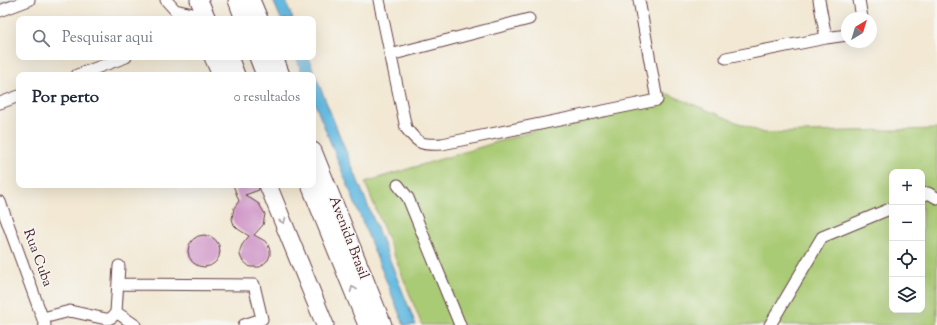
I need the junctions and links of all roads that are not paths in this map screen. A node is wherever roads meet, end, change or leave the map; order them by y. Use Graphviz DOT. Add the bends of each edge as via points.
graph roads {
  1 [pos="28,0"];
  2 [pos="166,0"];
  3 [pos="207,0"];
  4 [pos="237,0"];
  5 [pos="251,0"];
  6 [pos="378,0"];
  7 [pos="639,0"];
  8 [pos="819,0"];
  9 [pos="859,0"];
  10 [pos="197,10"];
  11 [pos="0,11"];
  12 [pos="861,12"];
  13 [pos="213,16"];
  14 [pos="243,16"];
  15 [pos="258,16"];
  16 [pos="529,19"];
  17 [pos="841,36"];
  18 [pos="826,38"];
  19 [pos="390,55"];
  20 [pos="726,58"];
  21 [pos="118,60"];
  22 [pos="214,60"];
  23 [pos="225,60"];
  24 [pos="229,60"];
  25 [pos="259,60"];
  26 [pos="275,60"];
  27 [pos="85,72"];
  28 [pos="220,72"];
  29 [pos="230,72"];
  30 [pos="235,72"];
  31 [pos="264,72"];
  32 [pos="280,72"];
  33 [pos="16,97"];
  34 [pos="0,103"];
  35 [pos="316,159"];
  36 [pos="398,185"];
  37 [pos="316,187"];
  38 [pos="269,188"];
  39 [pos="282,188"];
  40 [pos="311,188"];
  41 [pos="925,194"];
  42 [pos="937,198"];
  43 [pos="0,202"];
  44 [pos="889,209"];
  45 [pos="330,232"];
  46 [pos="119,266"];
  47 [pos="118,284"];
  48 [pos="116,312"];
  49 [pos="44,321"];
  50 [pos="135,325"];
  51 [pos="244,325"];
  52 [pos="325,325"];
  53 [pos="337,325"];
  54 [pos="367,325"];
  55 [pos="382,325"];
  56 [pos="460,325"];
  57 [pos="770,325"];
  1 -- 11 [label="street"];
  2 -- 10 [label="street" via="175,10"];
  3 -- 13 [label="highway"];
  4 -- 14 [label="highway"];
  5 -- 15 [label="highway"];
  6 -- 19 [label="street"];
  7 -- 19 [label="street" via="657,100 425,145 413,137 406,128"];
  8 -- 18 [label="street"];
  9 -- 12 [label="street"];
  16 -- 19 [label="street"];
  17 -- 18 [label="street"];
  18 -- 20 [label="street"];
  21 -- 27 [label="street"];
  22 -- 28 [label="highway"];
  23 -- 29 [label="highway"];
  24 -- 30 [label="highway"];
  25 -- 31 [label="highway"];
  26 -- 32 [label="highway"];
  33 -- 34 [label="street"];
  35 -- 55 [label="highway, Avenida Brasil"];
  36 -- 56 [label="street" via="408,198"];
  37 -- 45 [label="highway"];
  38 -- 52 [label="highway, one-way"];
  39 -- 53 [label="highway"];
  40 -- 45 [label="highway, Avenida Brasil"];
  41 -- 42 [label="street" via="928,193"];
  43 -- 49 [label="street, Rua Cuba"];
  44 -- 57 [label="street" via="822,237"];
  54 -- 45 [label="highway, Avenida Brasil, one-way"];
  46 -- 47 [label="street"];
  47 -- 48 [label="street"];
  47 -- 51 [label="street" via="254,285 262,319"];
  48 -- 49 [label="street" via="109,319 70,311"];
  48 -- 50 [label="street"];
}
